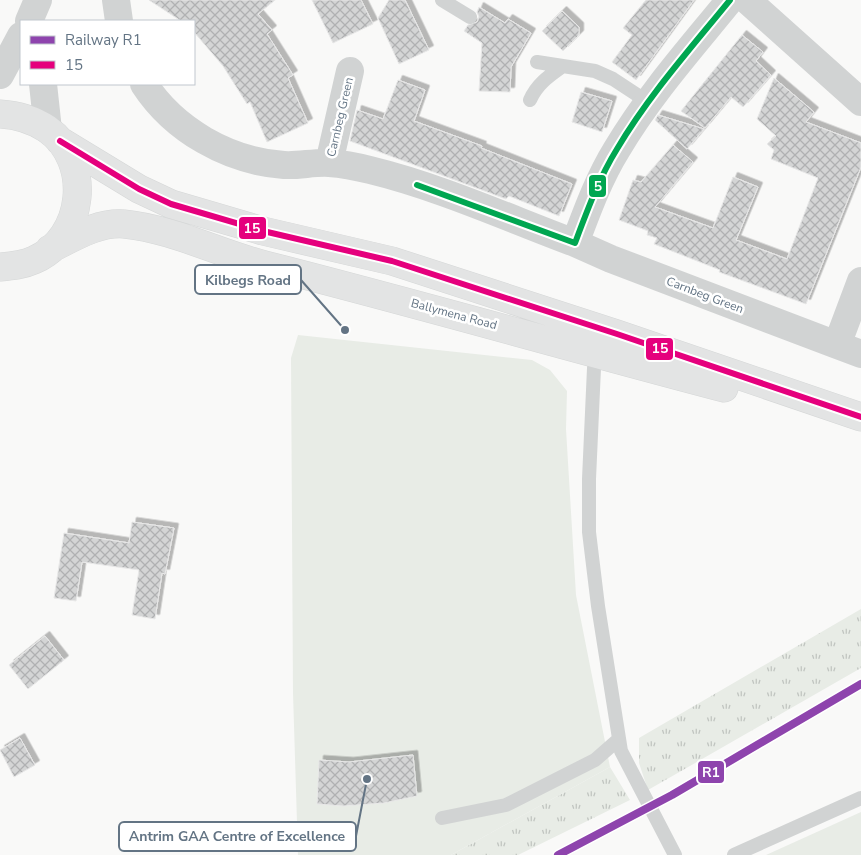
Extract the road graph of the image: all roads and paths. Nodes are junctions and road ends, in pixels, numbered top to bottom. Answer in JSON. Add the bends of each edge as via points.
{"nodes":[{"id":1,"x":116,"y":0,"type":"edge"},
{"id":2,"x":444,"y":0,"type":"edge"},
{"id":3,"x":730,"y":0,"type":"edge"},
{"id":4,"x":747,"y":0,"type":"edge"},
{"id":5,"x":470,"y":16,"type":"dead end"},
{"id":6,"x":119,"y":20,"type":"edge"},
{"id":7,"x":20,"y":38,"type":"edge"},
{"id":8,"x":537,"y":62,"type":"dead end"},
{"id":9,"x":563,"y":66,"type":"junction"},
{"id":10,"x":350,"y":71,"type":"dead end"},
{"id":11,"x":0,"y":75,"type":"edge"},
{"id":12,"x":43,"y":85,"type":"edge"},
{"id":13,"x":145,"y":85,"type":"edge"},
{"id":14,"x":530,"y":100,"type":"dead end"},
{"id":15,"x":648,"y":102,"type":"junction"},
{"id":16,"x":861,"y":102,"type":"edge"},
{"id":17,"x":0,"y":114,"type":"edge"},
{"id":18,"x":54,"y":135,"type":"junction"},
{"id":19,"x":329,"y":163,"type":"junction"},
{"id":20,"x":575,"y":243,"type":"junction"},
{"id":21,"x":50,"y":249,"type":"junction"},
{"id":22,"x":0,"y":267,"type":"edge"},
{"id":23,"x":861,"y":280,"type":"edge"},
{"id":24,"x":602,"y":342,"type":"junction"},
{"id":25,"x":849,"y":349,"type":"edge"},
{"id":26,"x":861,"y":418,"type":"edge"},
{"id":27,"x":861,"y":424,"type":"edge"},
{"id":28,"x":619,"y":739,"type":"junction"},
{"id":29,"x":861,"y":798,"type":"edge"},
{"id":30,"x":442,"y":818,"type":"dead end"},
{"id":31,"x":675,"y":855,"type":"edge"},
{"id":32,"x":734,"y":855,"type":"edge"}],
"edges":[{"from":1,"to":6,"type":"street"},
{"from":2,"to":5,"type":"lane"},
{"from":3,"to":15,"type":"street"},
{"from":4,"to":16,"type":"street"},
{"from":7,"to":11,"type":"street"},
{"from":8,"to":9,"type":"lane"},
{"from":9,"to":14,"type":"lane","via":[[545,79]]},
{"from":9,"to":15,"type":"lane","via":[[595,71]]},
{"from":10,"to":19,"type":"street","name":"Carnbeg Green"},
{"from":12,"to":18,"type":"street"},
{"from":13,"to":19,"type":"street","name":"Carnbeg Green","via":[[176,121],[218,147],[264,163]]},
{"from":15,"to":20,"type":"street","via":[[616,149],[597,185]]},
{"from":17,"to":18,"type":"highway","name":"Ballymena Road","via":[[33,120]]},
{"from":18,"to":21,"type":"highway","via":[[73,162],[78,185],[76,209],[66,231]]},
{"from":18,"to":24,"type":"highway","name":"Ballymena Road","via":[[139,189],[171,204],[263,231],[392,261]]},
{"from":19,"to":20,"type":"street","name":"Carnbeg Green","via":[[371,170],[436,191]]},
{"from":20,"to":25,"type":"street","name":"Carnbeg Green"},
{"from":21,"to":22,"type":"highway","via":[[35,260]]},
{"from":21,"to":24,"type":"highway","name":"Ballymena Road","via":[[92,228],[122,224],[163,232],[255,263],[440,310]]},
{"from":23,"to":25,"type":"street"},
{"from":24,"to":26,"type":"highway","name":"Ballymena Road"},
{"from":24,"to":27,"type":"highway","name":"Ballymena Road"},
{"from":24,"to":28,"type":"lane","via":[[594,368],[589,532]]},
{"from":28,"to":30,"type":"lane","via":[[595,760],[506,805]]},
{"from":28,"to":31,"type":"lane","via":[[621,751]]},
{"from":29,"to":32,"type":"lane"}]}
